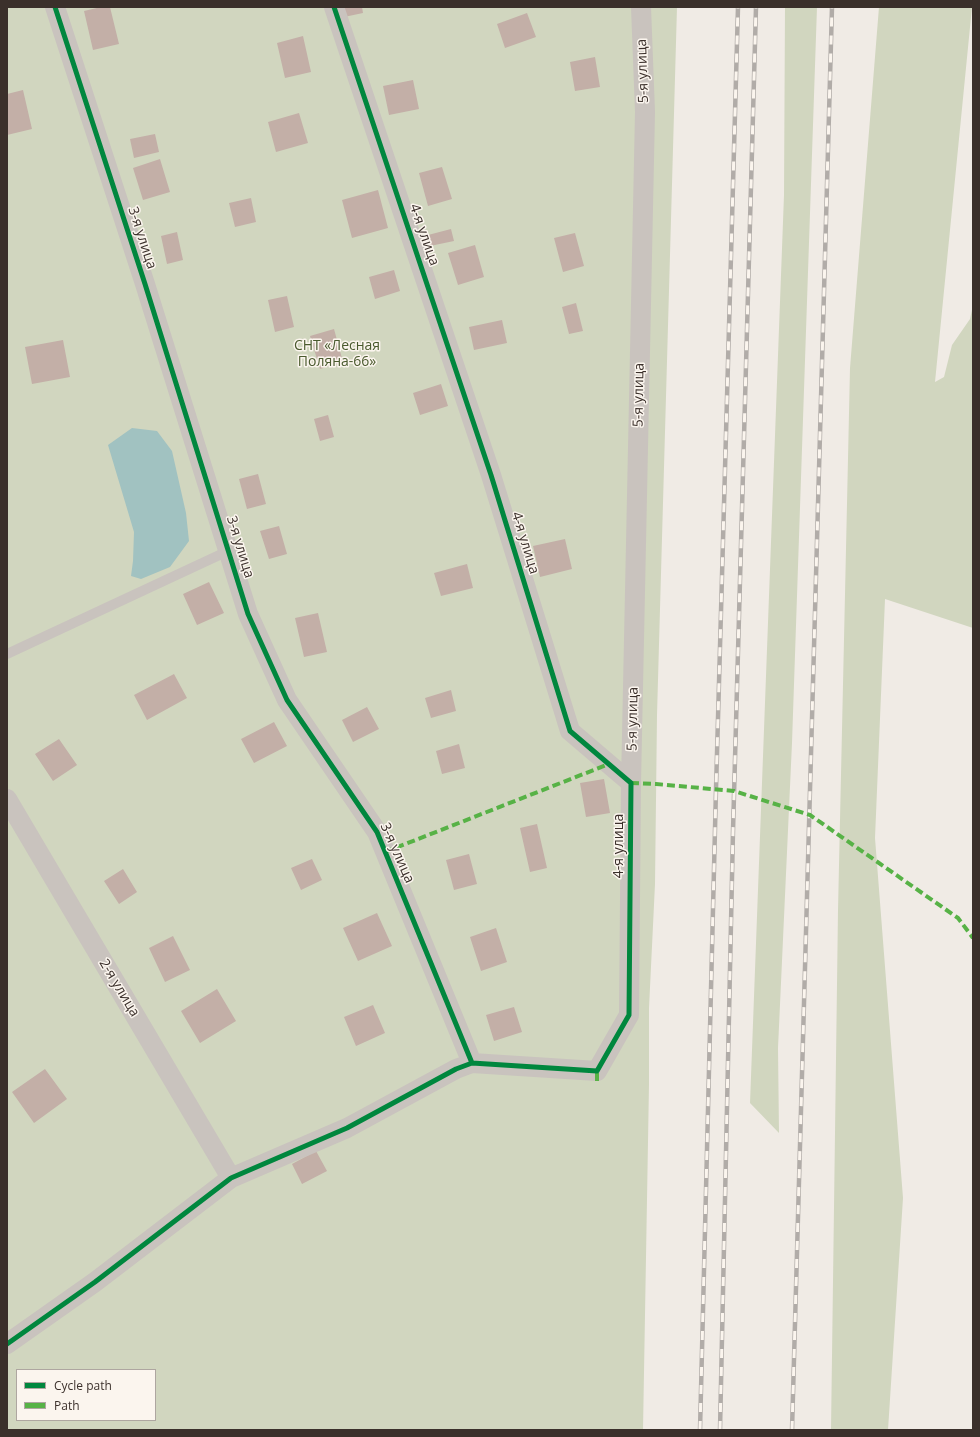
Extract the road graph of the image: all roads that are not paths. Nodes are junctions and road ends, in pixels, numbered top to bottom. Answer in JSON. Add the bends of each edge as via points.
{"nodes":[{"id":1,"x":55,"y":7,"type":"edge"},
{"id":2,"x":334,"y":7,"type":"edge"},
{"id":3,"x":641,"y":7,"type":"edge"},
{"id":4,"x":228,"y":551,"type":"junction"},
{"id":5,"x":7,"y":654,"type":"edge"},
{"id":6,"x":631,"y":783,"type":"junction"},
{"id":7,"x":7,"y":799,"type":"edge"},
{"id":8,"x":472,"y":1063,"type":"junction"},
{"id":9,"x":231,"y":1178,"type":"junction"},
{"id":10,"x":7,"y":1344,"type":"edge"}],
"edges":[{"from":1,"to":4,"type":"street","name":"3-я улица"},
{"from":2,"to":6,"type":"street","name":"4-я улица","via":[[491,475],[570,731]]},
{"from":3,"to":6,"type":"street","name":"5-я улица","via":[[645,112]]},
{"from":4,"to":5,"type":"lane"},
{"from":4,"to":8,"type":"street","name":"3-я улица","via":[[248,614],[287,700],[377,832]]},
{"from":6,"to":8,"type":"street","name":"4-я улица","via":[[629,1015],[598,1071]]},
{"from":7,"to":9,"type":"street","name":"2-я улица"},
{"from":8,"to":9,"type":"street","via":[[456,1069],[347,1128]]},
{"from":9,"to":10,"type":"street","via":[[95,1282]]}]}
